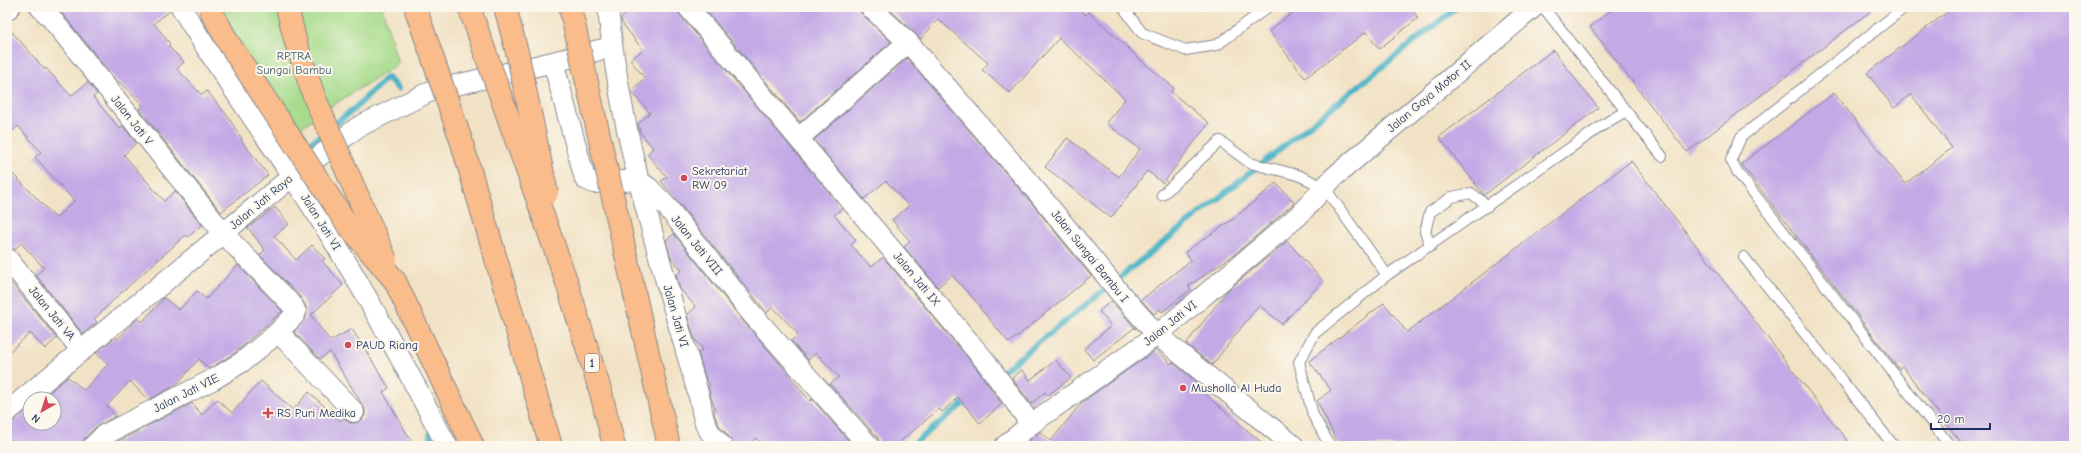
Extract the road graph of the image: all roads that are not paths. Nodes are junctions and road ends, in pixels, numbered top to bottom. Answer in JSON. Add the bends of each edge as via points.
{"nodes":[{"id":1,"x":10,"y":7,"type":"edge"},
{"id":2,"x":40,"y":7,"type":"edge"},
{"id":3,"x":181,"y":7,"type":"edge"},
{"id":4,"x":209,"y":7,"type":"edge"},
{"id":5,"x":287,"y":7,"type":"edge"},
{"id":6,"x":415,"y":7,"type":"edge"},
{"id":7,"x":469,"y":7,"type":"edge"},
{"id":8,"x":505,"y":7,"type":"edge"},
{"id":9,"x":570,"y":7,"type":"edge"},
{"id":10,"x":608,"y":7,"type":"edge"},
{"id":11,"x":688,"y":7,"type":"edge"},
{"id":12,"x":870,"y":7,"type":"edge"},
{"id":13,"x":1123,"y":7,"type":"edge"},
{"id":14,"x":1268,"y":7,"type":"edge"},
{"id":15,"x":1534,"y":7,"type":"edge"},
{"id":16,"x":1543,"y":7,"type":"edge"},
{"id":17,"x":1905,"y":7,"type":"edge"},
{"id":18,"x":7,"y":10,"type":"edge"},
{"id":19,"x":908,"y":42,"type":"junction"},
{"id":20,"x":611,"y":47,"type":"junction"},
{"id":21,"x":553,"y":62,"type":"junction"},
{"id":22,"x":1626,"y":111,"type":"junction"},
{"id":23,"x":798,"y":138,"type":"junction"},
{"id":24,"x":1662,"y":156,"type":"dead end"},
{"id":25,"x":285,"y":174,"type":"junction"},
{"id":26,"x":638,"y":180,"type":"junction"},
{"id":27,"x":1324,"y":187,"type":"junction"},
{"id":28,"x":1162,"y":195,"type":"dead end"},
{"id":29,"x":1488,"y":206,"type":"junction"},
{"id":30,"x":220,"y":229,"type":"junction"},
{"id":31,"x":1431,"y":246,"type":"junction"},
{"id":32,"x":7,"y":258,"type":"edge"},
{"id":33,"x":1744,"y":258,"type":"dead end"},
{"id":34,"x":1387,"y":275,"type":"junction"},
{"id":35,"x":566,"y":280,"type":"junction"},
{"id":36,"x":395,"y":281,"type":"junction"},
{"id":37,"x":275,"y":335,"type":"junction"},
{"id":38,"x":1157,"y":335,"type":"junction"},
{"id":39,"x":77,"y":344,"type":"junction"},
{"id":40,"x":7,"y":412,"type":"edge"},
{"id":41,"x":354,"y":412,"type":"dead end"},
{"id":42,"x":1031,"y":424,"type":"junction"},
{"id":43,"x":93,"y":446,"type":"edge"},
{"id":44,"x":447,"y":446,"type":"edge"},
{"id":45,"x":473,"y":446,"type":"edge"},
{"id":46,"x":551,"y":446,"type":"edge"},
{"id":47,"x":614,"y":446,"type":"edge"},
{"id":48,"x":669,"y":446,"type":"edge"},
{"id":49,"x":722,"y":446,"type":"edge"},
{"id":50,"x":869,"y":446,"type":"edge"},
{"id":51,"x":1005,"y":446,"type":"edge"},
{"id":52,"x":1294,"y":446,"type":"edge"},
{"id":53,"x":1330,"y":446,"type":"edge"},
{"id":54,"x":1894,"y":446,"type":"edge"},
{"id":55,"x":1950,"y":446,"type":"edge"}],
"edges":[{"from":1,"to":18,"type":"street"},
{"from":2,"to":30,"type":"street","name":"Jalan Jati V"},
{"from":3,"to":25,"type":"street","name":"Jalan Jati VI"},
{"from":4,"to":36,"type":"highway","bridge":true,"via":[[228,42],[347,224]]},
{"from":5,"to":36,"type":"highway","bridge":true,"via":[[315,99]]},
{"from":6,"to":46,"type":"highway","bridge":true,"via":[[461,140]]},
{"from":7,"to":35,"type":"highway","bridge":true},
{"from":8,"to":35,"type":"highway","bridge":true,"via":[[518,56]]},
{"from":9,"to":48,"type":"highway","bridge":true},
{"from":10,"to":20,"type":"street"},
{"from":11,"to":23,"type":"street","name":"Jalan Jati IX"},
{"from":12,"to":19,"type":"street","name":"Jalan Sungai Bambu I"},
{"from":13,"to":14,"type":"lane","via":[[1142,33],[1185,50],[1217,45]]},
{"from":15,"to":27,"type":"street","name":"Jalan Gaya Motor II"},
{"from":16,"to":22,"type":"lane"},
{"from":17,"to":55,"type":"lane","via":[[1741,137],[1731,160],[1738,173]]},
{"from":19,"to":23,"type":"street"},
{"from":19,"to":38,"type":"street","name":"Jalan Sungai Bambu I"},
{"from":20,"to":21,"type":"street","name":"Jalan Jati Raya"},
{"from":20,"to":26,"type":"street"},
{"from":21,"to":25,"type":"street","name":"Jalan Jati Raya","via":[[431,91],[358,127]]},
{"from":21,"to":26,"type":"street","via":[[585,178],[594,183]]},
{"from":22,"to":24,"type":"lane"},
{"from":22,"to":29,"type":"lane"},
{"from":23,"to":42,"type":"street","name":"Jalan Jati IX","via":[[986,362]]},
{"from":25,"to":30,"type":"street","name":"Jalan Jati Raya"},
{"from":25,"to":44,"type":"street","name":"Jalan Jati VI","via":[[385,326]]},
{"from":26,"to":49,"type":"street","name":"Jalan Jati VI","via":[[701,404],[703,421]]},
{"from":26,"to":50,"type":"street","name":"Jalan Jati VIII","via":[[668,208],[752,314]]},
{"from":27,"to":28,"type":"lane","via":[[1298,175],[1250,163],[1220,141]]},
{"from":27,"to":34,"type":"lane"},
{"from":27,"to":38,"type":"street","name":"Jalan Jati VI","via":[[1298,216]]},
{"from":29,"to":31,"type":"lane"},
{"from":29,"to":31,"type":"lane","via":[[1471,193],[1452,197],[1430,212],[1425,232]]},
{"from":30,"to":37,"type":"street","name":"Jalan Jati VIE","via":[[293,306],[296,312],[294,316]]},
{"from":30,"to":39,"type":"street","name":"Jalan Jati Raya"},
{"from":31,"to":34,"type":"lane"},
{"from":32,"to":39,"type":"street","name":"Jalan Jati VA"},
{"from":33,"to":54,"type":"lane"},
{"from":34,"to":53,"type":"lane","via":[[1315,333],[1299,362],[1313,415]]},
{"from":35,"to":47,"type":"highway","number":"1","via":[[601,393]]},
{"from":36,"to":45,"type":"highway"},
{"from":37,"to":41,"type":"street","via":[[282,336]]},
{"from":37,"to":43,"type":"street","name":"Jalan Jati VIE","via":[[242,362],[104,435]]},
{"from":38,"to":42,"type":"street","name":"Jalan Jati VI"},
{"from":38,"to":52,"type":"street","name":"Jalan Sungai Bambu I"},
{"from":39,"to":40,"type":"street","name":"Jalan Jati Raya"},
{"from":42,"to":51,"type":"street","name":"Jalan Jati VI"}]}
